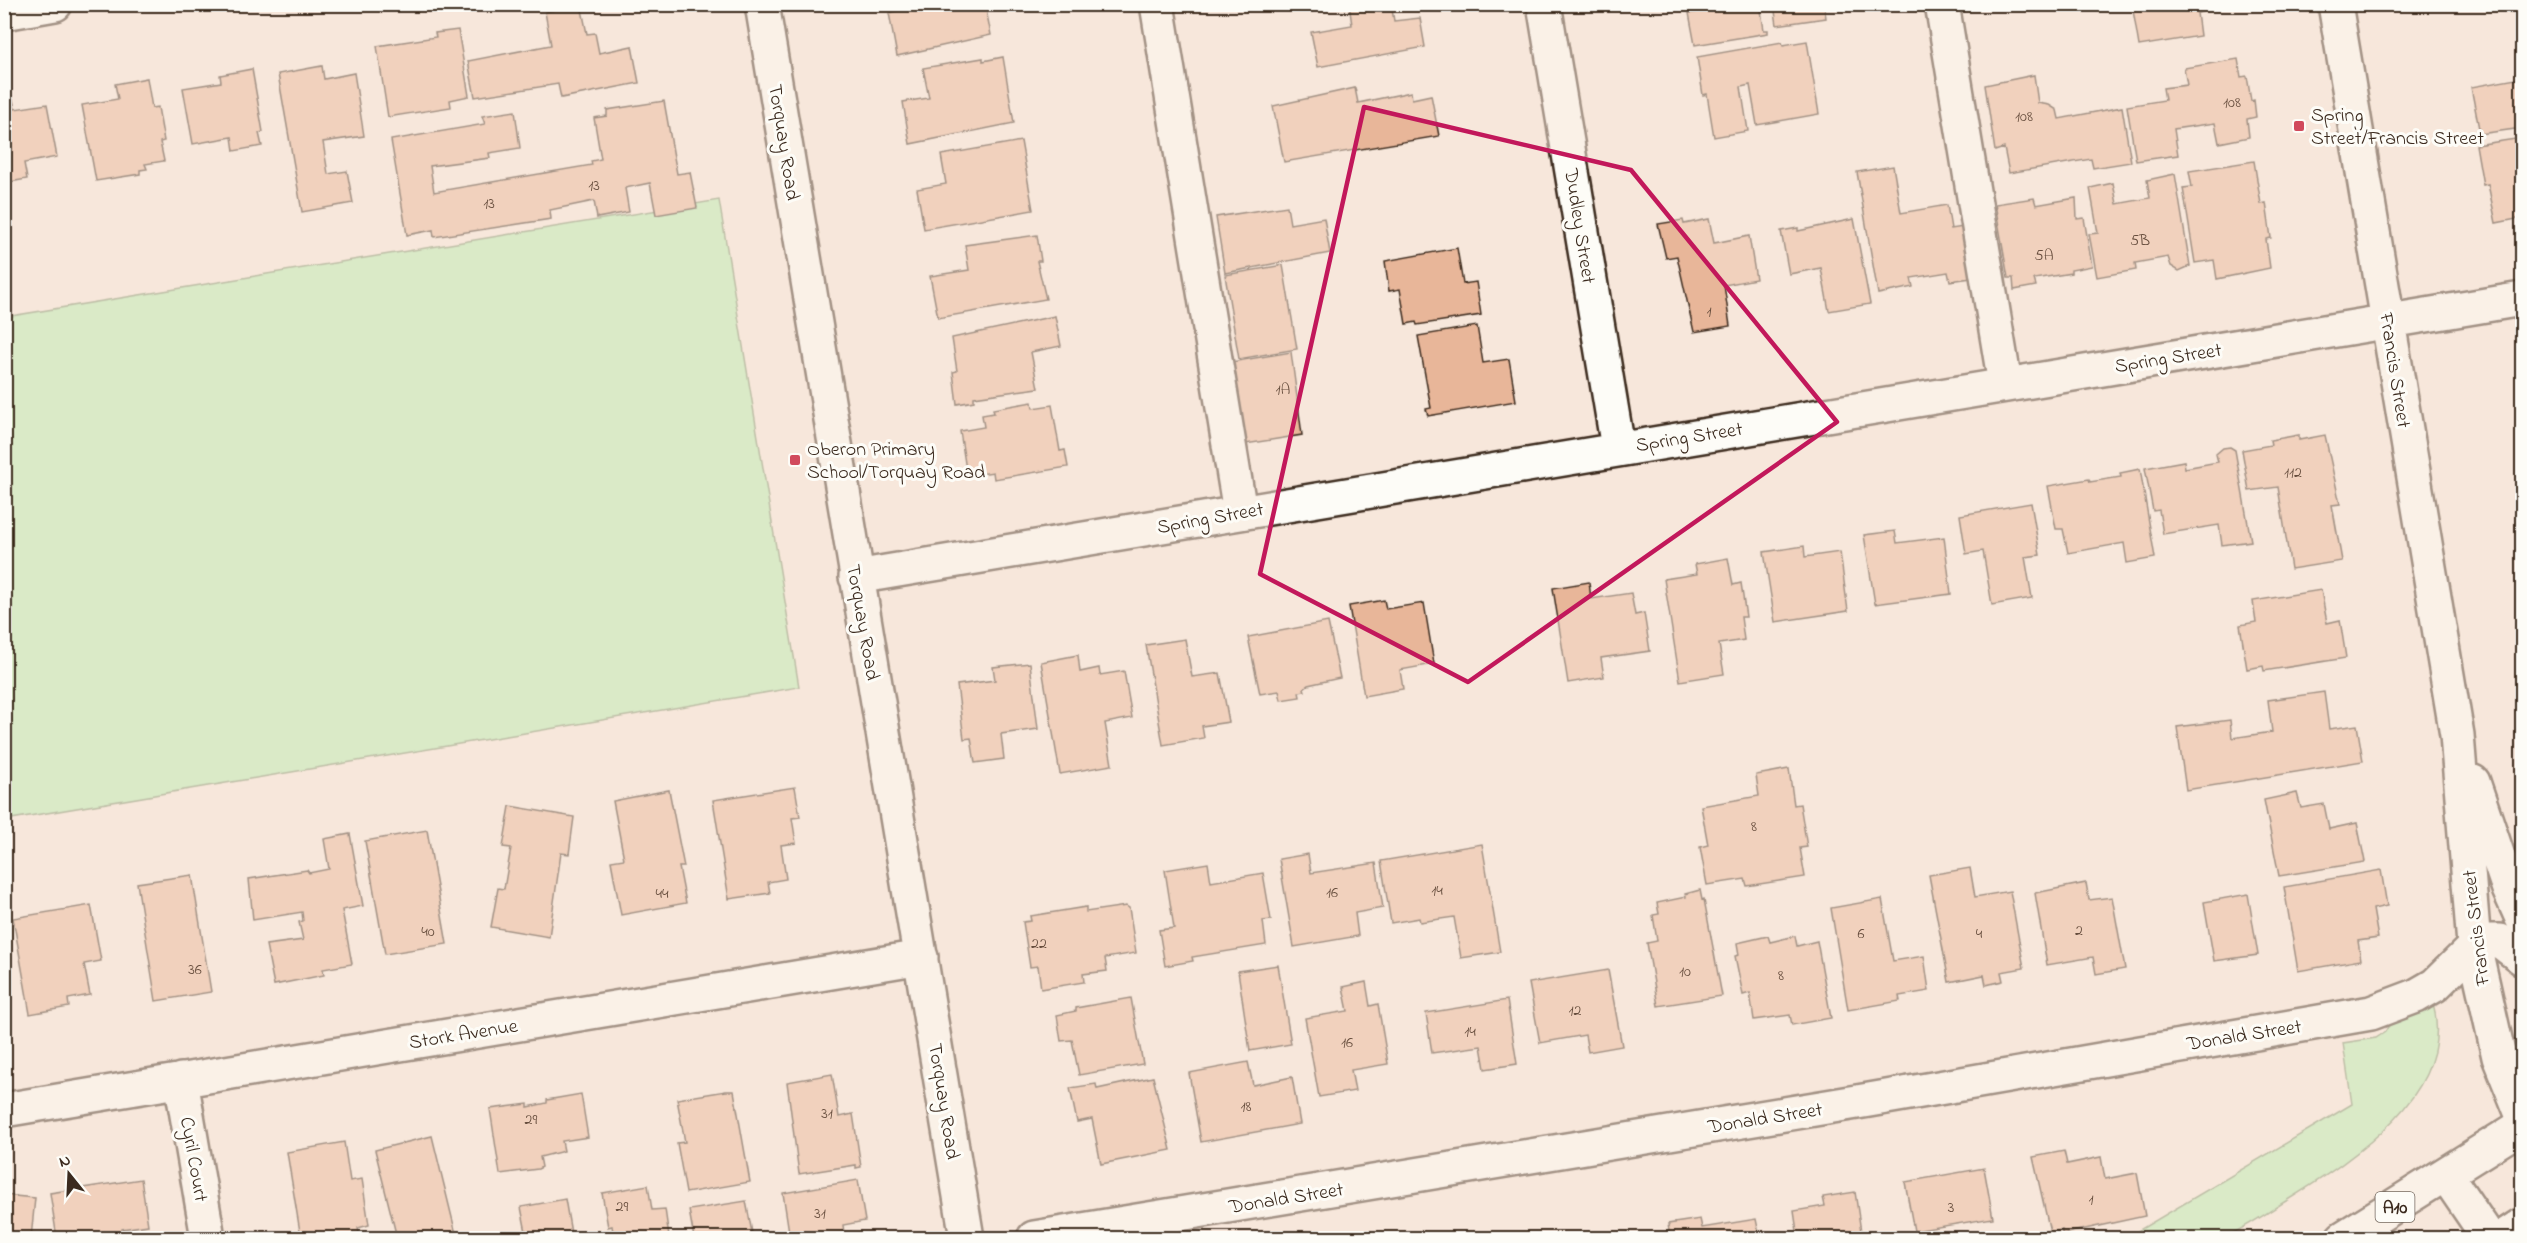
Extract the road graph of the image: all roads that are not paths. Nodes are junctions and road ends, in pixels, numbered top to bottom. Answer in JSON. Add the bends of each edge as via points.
{"nodes":[{"id":1,"x":55,"y":4,"type":"edge"},
{"id":2,"x":762,"y":4,"type":"edge"},
{"id":3,"x":1157,"y":4,"type":"edge"},
{"id":4,"x":1544,"y":4,"type":"edge"},
{"id":5,"x":1942,"y":4,"type":"edge"},
{"id":6,"x":2336,"y":4,"type":"edge"},
{"id":7,"x":4,"y":13,"type":"edge"},
{"id":8,"x":2523,"y":300,"type":"edge"},
{"id":9,"x":2388,"y":322,"type":"junction"},
{"id":10,"x":2005,"y":384,"type":"junction"},
{"id":11,"x":1618,"y":448,"type":"junction"},
{"id":12,"x":1240,"y":512,"type":"junction"},
{"id":13,"x":856,"y":577,"type":"junction"},
{"id":14,"x":2457,"y":735,"type":"junction"},
{"id":15,"x":2523,"y":918,"type":"edge"},
{"id":16,"x":2474,"y":945,"type":"junction"},
{"id":17,"x":921,"y":957,"type":"junction"},
{"id":18,"x":2523,"y":958,"type":"edge"},
{"id":19,"x":181,"y":1080,"type":"junction"},
{"id":20,"x":4,"y":1110,"type":"edge"},
{"id":21,"x":2523,"y":1114,"type":"edge"},
{"id":22,"x":2523,"y":1126,"type":"edge"},
{"id":23,"x":2446,"y":1174,"type":"junction"},
{"id":24,"x":2523,"y":1225,"type":"edge"},
{"id":25,"x":208,"y":1239,"type":"edge"},
{"id":26,"x":967,"y":1239,"type":"edge"},
{"id":27,"x":1034,"y":1239,"type":"edge"},
{"id":28,"x":2343,"y":1239,"type":"edge"},
{"id":29,"x":2489,"y":1239,"type":"edge"},
{"id":30,"x":2502,"y":1239,"type":"edge"}],
"edges":[{"from":1,"to":7,"type":"main road"},
{"from":2,"to":13,"type":"main road","name":"Torquay Road"},
{"from":3,"to":12,"type":"main road"},
{"from":4,"to":11,"type":"main road","name":"Dudley Street"},
{"from":5,"to":10,"type":"main road"},
{"from":6,"to":9,"type":"main road","name":"Francis Street"},
{"from":8,"to":9,"type":"main road","name":"Spring Street"},
{"from":9,"to":10,"type":"main road","name":"Spring Street"},
{"from":9,"to":14,"type":"main road","name":"Francis Street"},
{"from":10,"to":11,"type":"main road","name":"Spring Street"},
{"from":11,"to":12,"type":"main road","name":"Spring Street"},
{"from":12,"to":13,"type":"main road","name":"Spring Street"},
{"from":13,"to":17,"type":"main road","name":"Torquay Road"},
{"from":14,"to":15,"type":"main road","name":"Francis Street","via":[[2509,890]]},
{"from":14,"to":16,"type":"main road","name":"Francis Street"},
{"from":16,"to":18,"type":"main road","via":[[2496,940]]},
{"from":16,"to":21,"type":"main road","name":"Francis Street","via":[[2499,1057]]},
{"from":16,"to":27,"type":"main road","name":"Donald Street","via":[[2435,985],[2371,1013]]},
{"from":17,"to":19,"type":"main road","name":"Stork Avenue"},
{"from":17,"to":26,"type":"main road","name":"Torquay Road"},
{"from":19,"to":20,"type":"main road","name":"Stork Avenue"},
{"from":19,"to":25,"type":"main road","name":"Cyril Court"},
{"from":22,"to":23,"type":"main road","number":"A10"},
{"from":23,"to":28,"type":"main road","number":"A10"},
{"from":23,"to":29,"type":"main road"},
{"from":24,"to":30,"type":"main road"}]}
